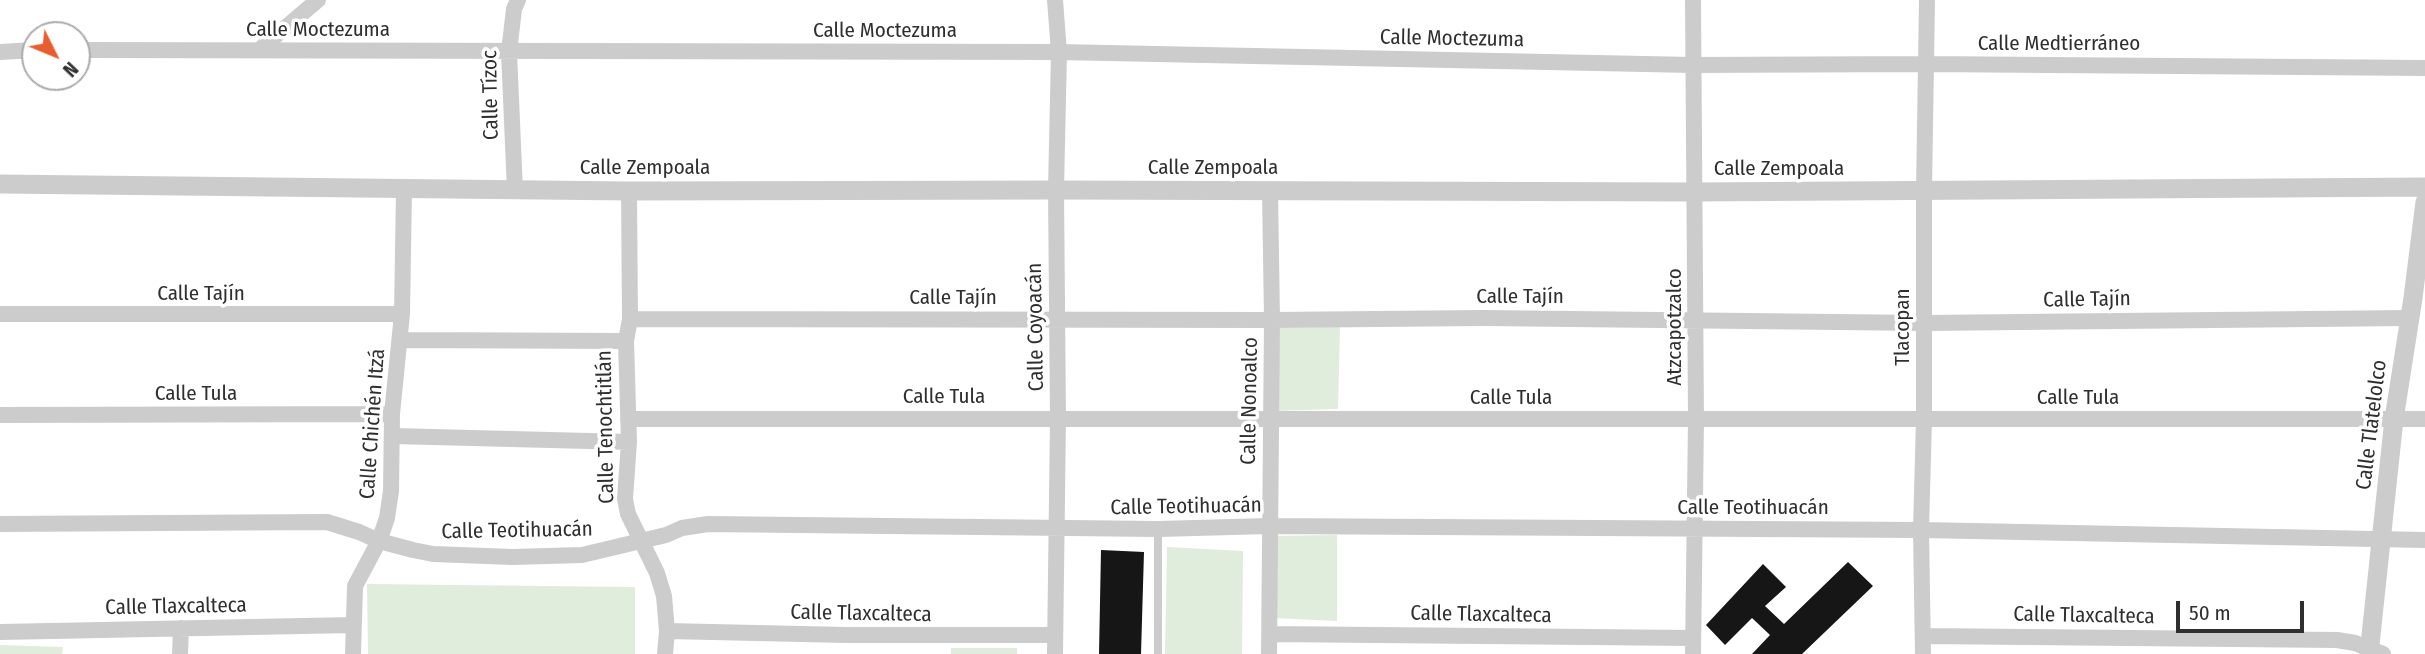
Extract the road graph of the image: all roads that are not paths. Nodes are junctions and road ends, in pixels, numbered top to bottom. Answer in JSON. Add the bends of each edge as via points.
{"nodes":[{"id":1,"x":318,"y":0,"type":"edge"},
{"id":2,"x":519,"y":0,"type":"edge"},
{"id":3,"x":1055,"y":0,"type":"edge"},
{"id":4,"x":1693,"y":0,"type":"edge"},
{"id":5,"x":1927,"y":0,"type":"edge"},
{"id":6,"x":91,"y":50,"type":"edge"},
{"id":7,"x":258,"y":50,"type":"junction"},
{"id":8,"x":21,"y":51,"type":"edge"},
{"id":9,"x":0,"y":52,"type":"edge"},
{"id":10,"x":509,"y":52,"type":"junction"},
{"id":11,"x":1059,"y":52,"type":"junction"},
{"id":12,"x":1926,"y":64,"type":"junction"},
{"id":13,"x":1693,"y":65,"type":"junction"},
{"id":14,"x":2425,"y":68,"type":"edge"},
{"id":15,"x":0,"y":184,"type":"edge"},
{"id":16,"x":2425,"y":187,"type":"edge"},
{"id":17,"x":404,"y":190,"type":"junction"},
{"id":18,"x":1056,"y":190,"type":"junction"},
{"id":19,"x":515,"y":191,"type":"junction"},
{"id":20,"x":629,"y":191,"type":"junction"},
{"id":21,"x":1270,"y":191,"type":"junction"},
{"id":22,"x":1924,"y":191,"type":"junction"},
{"id":23,"x":1695,"y":192,"type":"junction"},
{"id":24,"x":2425,"y":202,"type":"edge"},
{"id":25,"x":2419,"y":299,"type":"edge"},
{"id":26,"x":0,"y":314,"type":"edge"},
{"id":27,"x":402,"y":314,"type":"junction"},
{"id":28,"x":2409,"y":318,"type":"junction"},
{"id":29,"x":630,"y":319,"type":"junction"},
{"id":30,"x":1696,"y":319,"type":"junction"},
{"id":31,"x":1057,"y":320,"type":"junction"},
{"id":32,"x":1272,"y":320,"type":"junction"},
{"id":33,"x":1924,"y":323,"type":"junction"},
{"id":34,"x":400,"y":340,"type":"junction"},
{"id":35,"x":626,"y":341,"type":"junction"},
{"id":36,"x":392,"y":414,"type":"junction"},
{"id":37,"x":0,"y":415,"type":"edge"},
{"id":38,"x":1058,"y":418,"type":"junction"},
{"id":39,"x":628,"y":419,"type":"junction"},
{"id":40,"x":1696,"y":419,"type":"junction"},
{"id":41,"x":1924,"y":419,"type":"junction"},
{"id":42,"x":2394,"y":419,"type":"junction"},
{"id":43,"x":2425,"y":419,"type":"edge"},
{"id":44,"x":1271,"y":421,"type":"junction"},
{"id":45,"x":393,"y":436,"type":"junction"},
{"id":46,"x":629,"y":442,"type":"junction"},
{"id":47,"x":0,"y":524,"type":"edge"},
{"id":48,"x":1269,"y":526,"type":"junction"},
{"id":49,"x":1694,"y":528,"type":"junction"},
{"id":50,"x":1057,"y":529,"type":"junction"},
{"id":51,"x":1158,"y":529,"type":"junction"},
{"id":52,"x":1921,"y":530,"type":"junction"},
{"id":53,"x":640,"y":540,"type":"junction"},
{"id":54,"x":2425,"y":540,"type":"edge"},
{"id":55,"x":379,"y":541,"type":"junction"},
{"id":56,"x":2381,"y":541,"type":"junction"},
{"id":57,"x":353,"y":625,"type":"junction"},
{"id":58,"x":181,"y":628,"type":"junction"},
{"id":59,"x":667,"y":631,"type":"junction"},
{"id":60,"x":0,"y":632,"type":"edge"},
{"id":61,"x":1270,"y":634,"type":"junction"},
{"id":62,"x":1055,"y":635,"type":"junction"},
{"id":63,"x":1923,"y":636,"type":"junction"},
{"id":64,"x":1693,"y":646,"type":"edge"},
{"id":65,"x":2374,"y":652,"type":"edge"},
{"id":66,"x":180,"y":654,"type":"edge"},
{"id":67,"x":354,"y":654,"type":"edge"},
{"id":68,"x":665,"y":654,"type":"edge"},
{"id":69,"x":1055,"y":654,"type":"edge"},
{"id":70,"x":1158,"y":654,"type":"edge"},
{"id":71,"x":1269,"y":654,"type":"edge"},
{"id":72,"x":1923,"y":654,"type":"edge"}],
"edges":[{"from":1,"to":7,"type":"street"},
{"from":2,"to":10,"type":"street","name":"Calle Tízoc"},
{"from":3,"to":11,"type":"street","name":"Calle Coyoacán"},
{"from":4,"to":13,"type":"street","name":"Atzcapotzalco"},
{"from":5,"to":12,"type":"street","name":"Tlacopan"},
{"from":6,"to":7,"type":"street","name":"Calle Moctezuma"},
{"from":7,"to":10,"type":"street","name":"Calle Moctezuma"},
{"from":8,"to":9,"type":"street"},
{"from":10,"to":11,"type":"street","name":"Calle Moctezuma"},
{"from":10,"to":19,"type":"street","name":"Calle Tízoc"},
{"from":11,"to":13,"type":"street","name":"Calle Moctezuma"},
{"from":11,"to":18,"type":"street","name":"Calle Coyoacán"},
{"from":12,"to":13,"type":"street","name":"Calle Medtierráneo"},
{"from":12,"to":14,"type":"street","name":"Calle Medtierráneo"},
{"from":12,"to":22,"type":"street","name":"Tlacopan"},
{"from":13,"to":23,"type":"street","name":"Atzcapotzalco"},
{"from":15,"to":17,"type":"street","name":"Calle Zempoala"},
{"from":16,"to":22,"type":"street","name":"Calle Zempoala"},
{"from":17,"to":19,"type":"street","name":"Calle Zempoala"},
{"from":17,"to":27,"type":"street","name":"Calle Chichén Itzá"},
{"from":18,"to":20,"type":"street","name":"Calle Zempoala"},
{"from":18,"to":21,"type":"street","name":"Calle Zempoala"},
{"from":18,"to":31,"type":"street","name":"Calle Coyoacán"},
{"from":19,"to":20,"type":"street","name":"Calle Zempoala"},
{"from":20,"to":29,"type":"street","name":"Calle Tenochtitlán"},
{"from":21,"to":23,"type":"street","name":"Calle Zempoala"},
{"from":21,"to":32,"type":"street","name":"Calle Nonoalco"},
{"from":22,"to":23,"type":"street","name":"Calle Zempoala"},
{"from":22,"to":33,"type":"street","name":"Tlacopan"},
{"from":23,"to":30,"type":"street","name":"Atzcapotzalco"},
{"from":24,"to":25,"type":"street","name":"Calle Tlatelolco"},
{"from":25,"to":28,"type":"street","name":"Calle Tlatelolco"},
{"from":26,"to":27,"type":"street","name":"Calle Tajín"},
{"from":27,"to":34,"type":"street","name":"Calle Chichén Itzá"},
{"from":28,"to":33,"type":"street","name":"Calle Tajín"},
{"from":28,"to":42,"type":"street","name":"Calle Tlatelolco"},
{"from":29,"to":31,"type":"street","name":"Calle Tajín"},
{"from":29,"to":35,"type":"street","name":"Calle Tenochtitlán"},
{"from":30,"to":32,"type":"street","name":"Calle Tajín"},
{"from":30,"to":33,"type":"street","name":"Calle Tajín"},
{"from":30,"to":40,"type":"street","name":"Atzcapotzalco"},
{"from":31,"to":32,"type":"street","name":"Calle Tajín"},
{"from":31,"to":38,"type":"street","name":"Calle Coyoacán"},
{"from":32,"to":44,"type":"street","name":"Calle Nonoalco"},
{"from":33,"to":41,"type":"street","name":"Tlacopan"},
{"from":34,"to":35,"type":"street"},
{"from":34,"to":36,"type":"street","name":"Calle Chichén Itzá"},
{"from":35,"to":39,"type":"street","name":"Calle Tenochtitlán"},
{"from":36,"to":37,"type":"street","name":"Calle Tula"},
{"from":36,"to":45,"type":"street","name":"Calle Chichén Itzá"},
{"from":38,"to":39,"type":"street","name":"Calle Tula"},
{"from":38,"to":44,"type":"street","name":"Calle Tula"},
{"from":38,"to":50,"type":"street","name":"Calle Coyoacán"},
{"from":39,"to":46,"type":"street","name":"Calle Tenochtitlán"},
{"from":40,"to":41,"type":"street","name":"Calle Tula"},
{"from":40,"to":44,"type":"street","name":"Calle Tula"},
{"from":40,"to":49,"type":"street","name":"Atzcapotzalco"},
{"from":41,"to":42,"type":"street","name":"Calle Tula"},
{"from":41,"to":52,"type":"street","name":"Tlacopan"},
{"from":42,"to":43,"type":"street","name":"Calle Tula"},
{"from":42,"to":56,"type":"street","name":"Calle Tlatelolco"},
{"from":44,"to":48,"type":"street","name":"Calle Nonoalco"},
{"from":45,"to":46,"type":"street"},
{"from":45,"to":55,"type":"street","name":"Calle Chichén Itzá","via":[[391,491]]},
{"from":46,"to":53,"type":"street","name":"Calle Tenochtitlán","via":[[625,499]]},
{"from":47,"to":55,"type":"street","name":"Calle Teotihuacán","via":[[317,521]]},
{"from":48,"to":49,"type":"street","name":"Calle Teotihuacán"},
{"from":48,"to":51,"type":"street","name":"Calle Teotihuacán"},
{"from":48,"to":61,"type":"street","name":"Calle Nonoalco"},
{"from":49,"to":52,"type":"street","name":"Calle Teotihuacán"},
{"from":49,"to":64,"type":"street","name":"Atzcapotzalco"},
{"from":50,"to":51,"type":"street","name":"Calle Teotihuacán"},
{"from":50,"to":53,"type":"street","name":"Calle Teotihuacán","via":[[708,524]]},
{"from":50,"to":62,"type":"street","name":"Calle Coyoacán"},
{"from":51,"to":70,"type":"lane"},
{"from":52,"to":56,"type":"street","name":"Calle Teotihuacán"},
{"from":52,"to":63,"type":"street","name":"Tlacopan"},
{"from":53,"to":55,"type":"street","name":"Calle Teotihuacán","via":[[582,555],[513,556],[433,554]]},
{"from":53,"to":59,"type":"street","name":"Calle Tenochtitlán","via":[[664,596]]},
{"from":54,"to":56,"type":"street","name":"Calle Teotihuacán"},
{"from":55,"to":57,"type":"street","name":"Calle Chichén Itzá","via":[[355,586]]},
{"from":56,"to":65,"type":"street","name":"Calle Tlatelolco"},
{"from":57,"to":58,"type":"street","name":"Calle Tlaxcalteca"},
{"from":57,"to":67,"type":"street","name":"Calle Chichén Itzá"},
{"from":58,"to":60,"type":"street","name":"Calle Tlaxcalteca"},
{"from":58,"to":66,"type":"street"},
{"from":59,"to":62,"type":"street","name":"Calle Tlaxcalteca"},
{"from":59,"to":68,"type":"street","name":"Calle Tenochtitlán"},
{"from":61,"to":64,"type":"street","name":"Calle Tlaxcalteca"},
{"from":61,"to":71,"type":"street","name":"Calle Nonoalco"},
{"from":62,"to":69,"type":"street","name":"Calle Coyoacán"},
{"from":63,"to":65,"type":"street","name":"Calle Tlaxcalteca","via":[[2337,640]]},
{"from":63,"to":72,"type":"street","name":"Tlacopan"}]}
